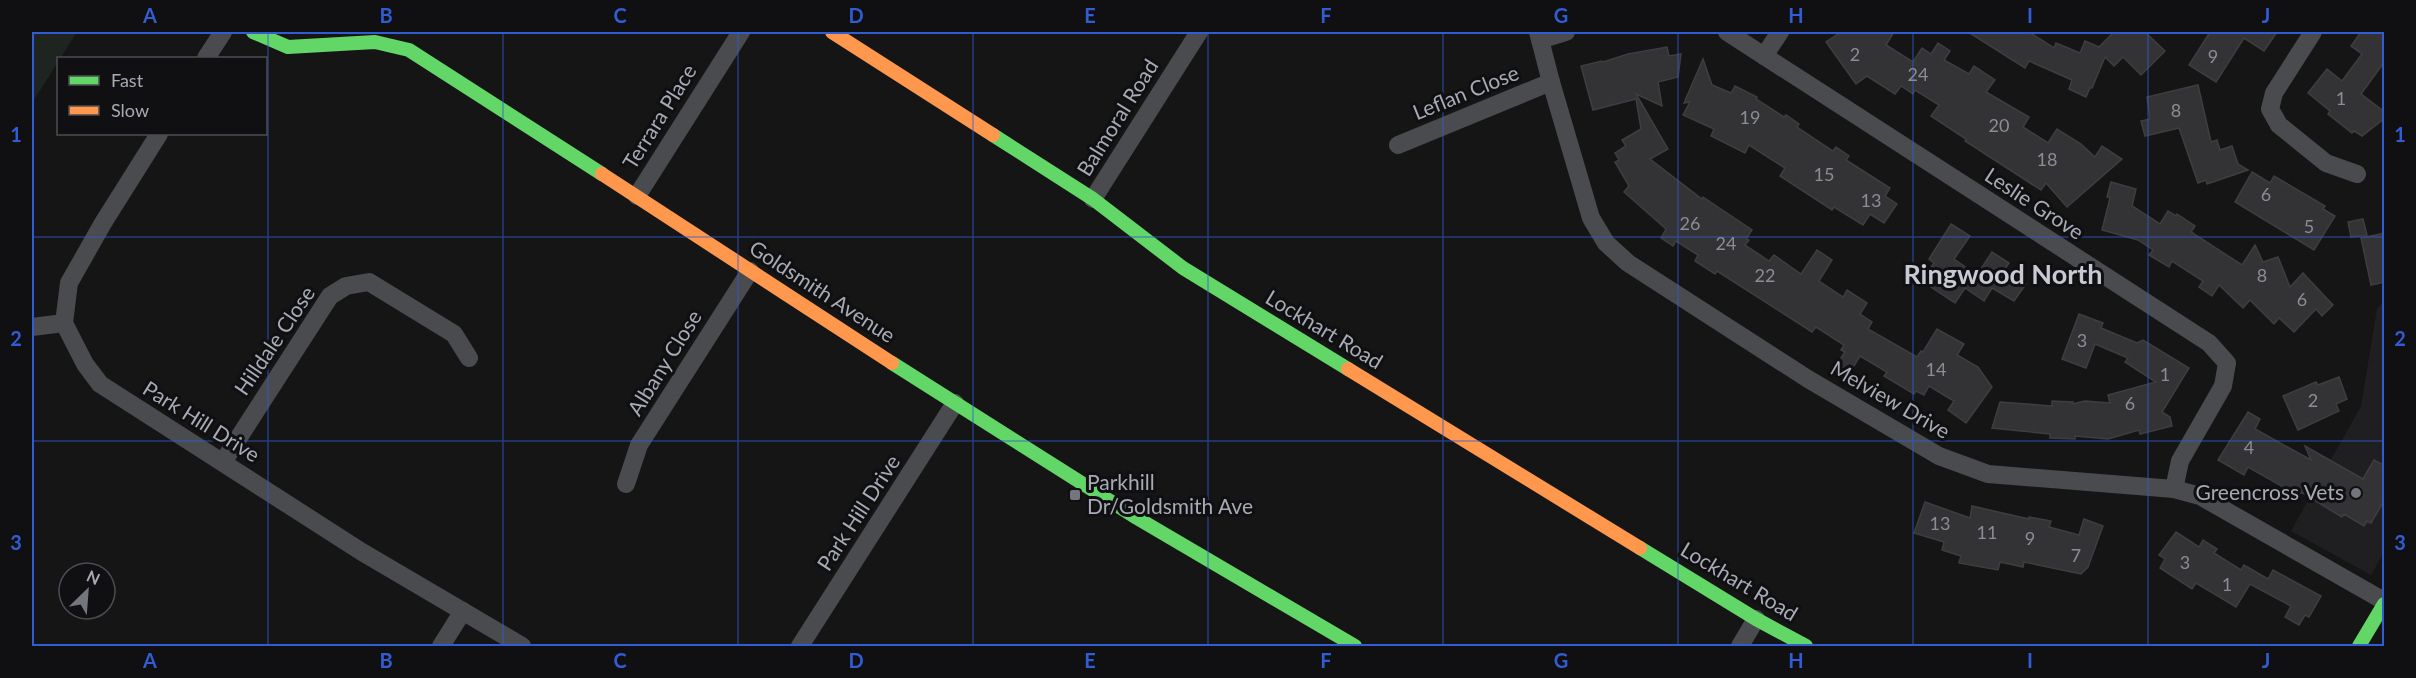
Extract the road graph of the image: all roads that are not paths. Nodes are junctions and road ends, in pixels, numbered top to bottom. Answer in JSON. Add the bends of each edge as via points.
{"nodes":[{"id":1,"x":223,"y":32,"type":"edge"},
{"id":2,"x":253,"y":32,"type":"edge"},
{"id":3,"x":741,"y":32,"type":"edge"},
{"id":4,"x":832,"y":32,"type":"edge"},
{"id":5,"x":1199,"y":32,"type":"edge"},
{"id":6,"x":1566,"y":32,"type":"edge"},
{"id":7,"x":1727,"y":32,"type":"edge"},
{"id":8,"x":1780,"y":32,"type":"edge"},
{"id":9,"x":2313,"y":32,"type":"edge"},
{"id":10,"x":1539,"y":36,"type":"edge"},
{"id":11,"x":1764,"y":56,"type":"junction"},
{"id":12,"x":207,"y":57,"type":"edge"},
{"id":13,"x":1551,"y":82,"type":"junction"},
{"id":14,"x":158,"y":135,"type":"edge"},
{"id":15,"x":1398,"y":145,"type":"dead end"},
{"id":16,"x":2357,"y":174,"type":"dead end"},
{"id":17,"x":637,"y":196,"type":"junction"},
{"id":18,"x":1093,"y":199,"type":"junction"},
{"id":19,"x":750,"y":271,"type":"junction"},
{"id":20,"x":64,"y":323,"type":"junction"},
{"id":21,"x":32,"y":327,"type":"edge"},
{"id":22,"x":469,"y":358,"type":"dead end"},
{"id":23,"x":956,"y":403,"type":"junction"},
{"id":24,"x":223,"y":462,"type":"junction"},
{"id":25,"x":626,"y":484,"type":"dead end"},
{"id":26,"x":2175,"y":489,"type":"junction"},
{"id":27,"x":2385,"y":602,"type":"edge"},
{"id":28,"x":463,"y":611,"type":"junction"},
{"id":29,"x":1756,"y":619,"type":"junction"},
{"id":30,"x":441,"y":646,"type":"edge"},
{"id":31,"x":522,"y":646,"type":"edge"},
{"id":32,"x":800,"y":646,"type":"edge"},
{"id":33,"x":1355,"y":646,"type":"edge"},
{"id":34,"x":1740,"y":646,"type":"edge"},
{"id":35,"x":1806,"y":646,"type":"edge"},
{"id":36,"x":2359,"y":646,"type":"edge"}],
"edges":[{"from":1,"to":12,"type":"street"},
{"from":2,"to":17,"type":"street","name":"Goldsmith Avenue","via":[[288,48],[375,42],[409,50]]},
{"from":3,"to":17,"type":"street","name":"Terrara Place"},
{"from":4,"to":18,"type":"street","name":"Lockhart Road"},
{"from":5,"to":18,"type":"street","name":"Balmoral Road"},
{"from":6,"to":10,"type":"street"},
{"from":7,"to":11,"type":"street","name":"Leslie Grove"},
{"from":8,"to":11,"type":"street"},
{"from":9,"to":16,"type":"street","via":[[2274,93],[2270,109],[2279,125],[2326,163]]},
{"from":10,"to":13,"type":"street","name":"Melview Drive"},
{"from":11,"to":26,"type":"street","name":"Leslie Grove","via":[[2209,343],[2227,363],[2223,386],[2180,461]]},
{"from":13,"to":15,"type":"street","name":"Leflan Close"},
{"from":13,"to":26,"type":"street","name":"Melview Drive","via":[[1591,218],[1606,243],[1628,263],[1690,305],[1939,456],[1988,474]]},
{"from":14,"to":20,"type":"street","via":[[69,282]]},
{"from":17,"to":19,"type":"street","name":"Goldsmith Avenue"},
{"from":18,"to":29,"type":"street","name":"Lockhart Road","via":[[1183,268]]},
{"from":19,"to":23,"type":"street","name":"Goldsmith Avenue"},
{"from":19,"to":25,"type":"street","name":"Albany Close","via":[[639,445]]},
{"from":20,"to":21,"type":"street"},
{"from":20,"to":24,"type":"street","name":"Park Hill Drive","via":[[100,384]]},
{"from":22,"to":24,"type":"street","name":"Hilldale Close","via":[[454,334],[369,282],[346,286],[330,296]]},
{"from":23,"to":32,"type":"street","name":"Park Hill Drive"},
{"from":23,"to":33,"type":"street","name":"Goldsmith Avenue","via":[[1137,517]]},
{"from":24,"to":28,"type":"street","name":"Park Hill Drive","via":[[362,552]]},
{"from":26,"to":27,"type":"street","name":"Melview Drive","via":[[2200,496]]},
{"from":27,"to":36,"type":"street"},
{"from":28,"to":30,"type":"street"},
{"from":28,"to":31,"type":"street","name":"Park Hill Drive"},
{"from":29,"to":34,"type":"street"},
{"from":29,"to":35,"type":"street","name":"Lockhart Road"}]}
